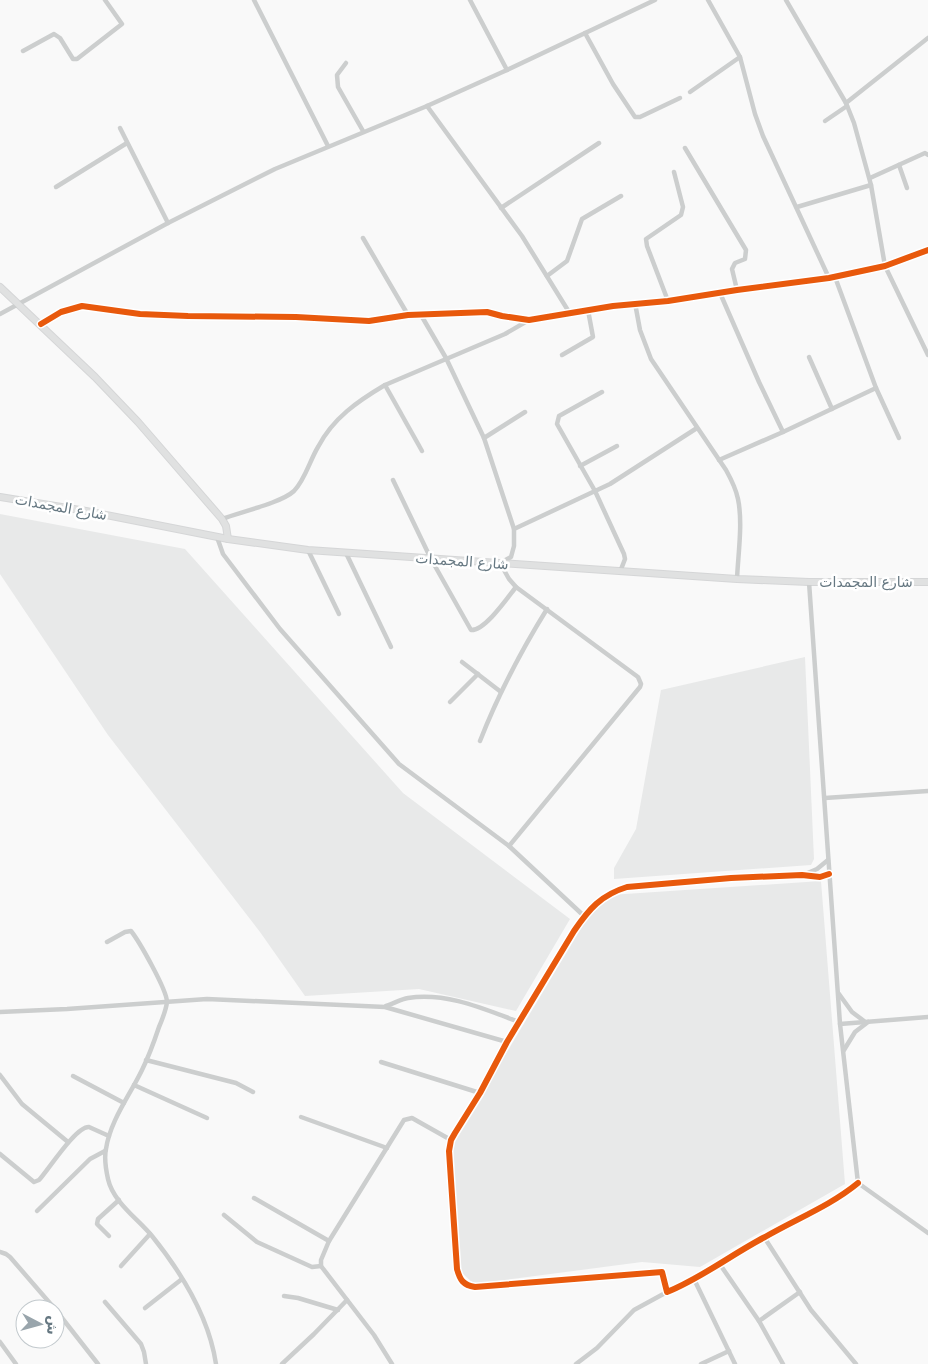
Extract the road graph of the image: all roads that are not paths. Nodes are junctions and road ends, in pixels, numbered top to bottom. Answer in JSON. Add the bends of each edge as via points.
{"nodes":[{"id":1,"x":105,"y":0,"type":"edge"},
{"id":2,"x":254,"y":0,"type":"edge"},
{"id":3,"x":470,"y":0,"type":"edge"},
{"id":4,"x":655,"y":0,"type":"edge"},
{"id":5,"x":708,"y":0,"type":"edge"},
{"id":6,"x":786,"y":0,"type":"edge"},
{"id":7,"x":585,"y":33,"type":"junction"},
{"id":8,"x":928,"y":38,"type":"edge"},
{"id":9,"x":23,"y":51,"type":"dead end"},
{"id":10,"x":740,"y":57,"type":"junction"},
{"id":11,"x":346,"y":63,"type":"dead end"},
{"id":12,"x":507,"y":70,"type":"junction"},
{"id":13,"x":690,"y":92,"type":"dead end"},
{"id":14,"x":680,"y":98,"type":"dead end"},
{"id":15,"x":846,"y":104,"type":"junction"},
{"id":16,"x":426,"y":106,"type":"junction"},
{"id":17,"x":825,"y":121,"type":"dead end"},
{"id":18,"x":120,"y":128,"type":"dead end"},
{"id":19,"x":363,"y":132,"type":"junction"},
{"id":20,"x":127,"y":143,"type":"junction"},
{"id":21,"x":599,"y":143,"type":"dead end"},
{"id":22,"x":328,"y":146,"type":"junction"},
{"id":23,"x":685,"y":148,"type":"dead end"},
{"id":24,"x":928,"y":155,"type":"edge"},
{"id":25,"x":899,"y":165,"type":"junction"},
{"id":26,"x":674,"y":172,"type":"dead end"},
{"id":27,"x":870,"y":178,"type":"junction"},
{"id":28,"x":871,"y":185,"type":"junction"},
{"id":29,"x":56,"y":187,"type":"dead end"},
{"id":30,"x":907,"y":188,"type":"dead end"},
{"id":31,"x":621,"y":196,"type":"dead end"},
{"id":32,"x":797,"y":207,"type":"junction"},
{"id":33,"x":501,"y":208,"type":"junction"},
{"id":34,"x":168,"y":223,"type":"junction"},
{"id":35,"x":362,"y":238,"type":"dead end"},
{"id":36,"x":928,"y":250,"type":"edge"},
{"id":37,"x":885,"y":266,"type":"junction"},
{"id":38,"x":547,"y":276,"type":"junction"},
{"id":39,"x":836,"y":277,"type":"junction"},
{"id":40,"x":829,"y":278,"type":"junction"},
{"id":41,"x":0,"y":287,"type":"edge"},
{"id":42,"x":737,"y":290,"type":"junction"},
{"id":43,"x":720,"y":293,"type":"junction"},
{"id":44,"x":668,"y":301,"type":"junction"},
{"id":45,"x":19,"y":303,"type":"junction"},
{"id":46,"x":635,"y":303,"type":"junction"},
{"id":47,"x":588,"y":310,"type":"junction"},
{"id":48,"x":570,"y":312,"type":"junction"},
{"id":49,"x":0,"y":314,"type":"edge"},
{"id":50,"x":408,"y":315,"type":"junction"},
{"id":51,"x":421,"y":315,"type":"junction"},
{"id":52,"x":529,"y":320,"type":"junction"},
{"id":53,"x":41,"y":324,"type":"junction"},
{"id":54,"x":562,"y":355,"type":"dead end"},
{"id":55,"x":928,"y":355,"type":"edge"},
{"id":56,"x":809,"y":356,"type":"dead end"},
{"id":57,"x":446,"y":358,"type":"junction"},
{"id":58,"x":385,"y":385,"type":"junction"},
{"id":59,"x":876,"y":388,"type":"junction"},
{"id":60,"x":602,"y":392,"type":"dead end"},
{"id":61,"x":832,"y":410,"type":"junction"},
{"id":62,"x":525,"y":412,"type":"dead end"},
{"id":63,"x":697,"y":428,"type":"junction"},
{"id":64,"x":783,"y":432,"type":"junction"},
{"id":65,"x":484,"y":438,"type":"junction"},
{"id":66,"x":899,"y":438,"type":"dead end"},
{"id":67,"x":617,"y":446,"type":"dead end"},
{"id":68,"x":422,"y":452,"type":"dead end"},
{"id":69,"x":719,"y":460,"type":"junction"},
{"id":70,"x":580,"y":466,"type":"junction"},
{"id":71,"x":393,"y":480,"type":"dead end"},
{"id":72,"x":595,"y":491,"type":"junction"},
{"id":73,"x":0,"y":497,"type":"edge"},
{"id":74,"x":222,"y":518,"type":"junction"},
{"id":75,"x":514,"y":529,"type":"junction"},
{"id":76,"x":216,"y":537,"type":"junction"},
{"id":77,"x":228,"y":539,"type":"junction"},
{"id":78,"x":308,"y":550,"type":"junction"},
{"id":79,"x":346,"y":553,"type":"junction"},
{"id":80,"x":432,"y":559,"type":"junction"},
{"id":81,"x":500,"y":563,"type":"junction"},
{"id":82,"x":620,"y":572,"type":"junction"},
{"id":83,"x":737,"y":579,"type":"junction"},
{"id":84,"x":809,"y":582,"type":"junction"},
{"id":85,"x":928,"y":582,"type":"edge"},
{"id":86,"x":516,"y":587,"type":"junction"},
{"id":87,"x":547,"y":609,"type":"junction"},
{"id":88,"x":339,"y":614,"type":"dead end"},
{"id":89,"x":391,"y":647,"type":"dead end"},
{"id":90,"x":462,"y":662,"type":"dead end"},
{"id":91,"x":478,"y":674,"type":"junction"},
{"id":92,"x":501,"y":692,"type":"junction"},
{"id":93,"x":450,"y":702,"type":"dead end"},
{"id":94,"x":480,"y":740,"type":"dead end"},
{"id":95,"x":928,"y":791,"type":"edge"},
{"id":96,"x":826,"y":798,"type":"junction"},
{"id":97,"x":509,"y":846,"type":"junction"},
{"id":98,"x":829,"y":860,"type":"junction"},
{"id":99,"x":829,"y":874,"type":"junction"},
{"id":100,"x":802,"y":875,"type":"junction"},
{"id":101,"x":584,"y":916,"type":"junction"},
{"id":102,"x":107,"y":942,"type":"dead end"},
{"id":103,"x":838,"y":993,"type":"junction"},
{"id":104,"x":167,"y":1002,"type":"junction"},
{"id":105,"x":385,"y":1007,"type":"junction"},
{"id":106,"x":0,"y":1012,"type":"edge"},
{"id":107,"x":928,"y":1017,"type":"edge"},
{"id":108,"x":519,"y":1022,"type":"junction"},
{"id":109,"x":867,"y":1022,"type":"junction"},
{"id":110,"x":840,"y":1024,"type":"junction"},
{"id":111,"x":506,"y":1042,"type":"junction"},
{"id":112,"x":844,"y":1051,"type":"junction"},
{"id":113,"x":146,"y":1060,"type":"junction"},
{"id":114,"x":381,"y":1062,"type":"dead end"},
{"id":115,"x":0,"y":1075,"type":"edge"},
{"id":116,"x":73,"y":1076,"type":"dead end"},
{"id":117,"x":134,"y":1085,"type":"junction"},
{"id":118,"x":253,"y":1092,"type":"dead end"},
{"id":119,"x":480,"y":1093,"type":"junction"},
{"id":120,"x":124,"y":1103,"type":"junction"},
{"id":121,"x":301,"y":1117,"type":"dead end"},
{"id":122,"x":206,"y":1118,"type":"dead end"},
{"id":123,"x":109,"y":1136,"type":"junction"},
{"id":124,"x":451,"y":1140,"type":"junction"},
{"id":125,"x":68,"y":1142,"type":"junction"},
{"id":126,"x":386,"y":1148,"type":"junction"},
{"id":127,"x":105,"y":1151,"type":"junction"},
{"id":128,"x":1,"y":1157,"type":"edge"},
{"id":129,"x":858,"y":1183,"type":"junction"},
{"id":130,"x":254,"y":1198,"type":"dead end"},
{"id":131,"x":119,"y":1200,"type":"junction"},
{"id":132,"x":37,"y":1211,"type":"dead end"},
{"id":133,"x":224,"y":1215,"type":"dead end"},
{"id":134,"x":150,"y":1234,"type":"junction"},
{"id":135,"x":928,"y":1234,"type":"edge"},
{"id":136,"x":109,"y":1236,"type":"dead end"},
{"id":137,"x":764,"y":1237,"type":"junction"},
{"id":138,"x":329,"y":1241,"type":"junction"},
{"id":139,"x":0,"y":1252,"type":"edge"},
{"id":140,"x":719,"y":1263,"type":"junction"},
{"id":141,"x":121,"y":1266,"type":"dead end"},
{"id":142,"x":322,"y":1266,"type":"junction"},
{"id":143,"x":182,"y":1279,"type":"junction"},
{"id":144,"x":694,"y":1279,"type":"junction"},
{"id":145,"x":667,"y":1292,"type":"junction"},
{"id":146,"x":800,"y":1292,"type":"junction"},
{"id":147,"x":284,"y":1296,"type":"dead end"},
{"id":148,"x":46,"y":1299,"type":"edge"},
{"id":149,"x":347,"y":1300,"type":"junction"},
{"id":150,"x":105,"y":1302,"type":"dead end"},
{"id":151,"x":145,"y":1308,"type":"dead end"},
{"id":152,"x":338,"y":1310,"type":"junction"},
{"id":153,"x":759,"y":1321,"type":"junction"},
{"id":154,"x":65,"y":1322,"type":"edge"},
{"id":155,"x":0,"y":1342,"type":"edge"},
{"id":156,"x":729,"y":1351,"type":"junction"},
{"id":157,"x":16,"y":1364,"type":"edge"},
{"id":158,"x":98,"y":1364,"type":"edge"},
{"id":159,"x":146,"y":1364,"type":"edge"},
{"id":160,"x":216,"y":1364,"type":"edge"},
{"id":161,"x":282,"y":1364,"type":"edge"},
{"id":162,"x":392,"y":1364,"type":"edge"},
{"id":163,"x":576,"y":1364,"type":"edge"},
{"id":164,"x":701,"y":1364,"type":"edge"},
{"id":165,"x":735,"y":1364,"type":"edge"},
{"id":166,"x":783,"y":1364,"type":"edge"},
{"id":167,"x":856,"y":1364,"type":"edge"}],
"edges":[{"from":1,"to":9,"type":"street","via":[[122,24],[77,59],[54,34]]},
{"from":2,"to":22,"type":"street"},
{"from":3,"to":12,"type":"street"},
{"from":4,"to":7,"type":"street"},
{"from":5,"to":10,"type":"street"},
{"from":6,"to":15,"type":"street"},
{"from":7,"to":12,"type":"street"},
{"from":7,"to":14,"type":"street","via":[[635,117]]},
{"from":8,"to":15,"type":"street"},
{"from":10,"to":13,"type":"street"},
{"from":10,"to":32,"type":"street","via":[[763,136]]},
{"from":11,"to":19,"type":"street","via":[[337,75],[338,87]]},
{"from":12,"to":16,"type":"street"},
{"from":15,"to":17,"type":"street"},
{"from":15,"to":27,"type":"street"},
{"from":16,"to":19,"type":"street"},
{"from":16,"to":33,"type":"street"},
{"from":18,"to":20,"type":"street"},
{"from":19,"to":22,"type":"street"},
{"from":20,"to":29,"type":"street"},
{"from":20,"to":34,"type":"street"},
{"from":21,"to":33,"type":"street"},
{"from":22,"to":34,"type":"street"},
{"from":23,"to":42,"type":"street","via":[[746,250],[745,259],[732,268]]},
{"from":24,"to":25,"type":"street","via":[[925,153]]},
{"from":25,"to":27,"type":"street"},
{"from":25,"to":30,"type":"street"},
{"from":26,"to":44,"type":"street","via":[[683,207],[681,215],[646,239]]},
{"from":27,"to":28,"type":"street"},
{"from":28,"to":32,"type":"street"},
{"from":28,"to":37,"type":"street"},
{"from":31,"to":38,"type":"street","via":[[582,219],[567,261]]},
{"from":32,"to":40,"type":"street"},
{"from":33,"to":38,"type":"street"},
{"from":34,"to":45,"type":"street"},
{"from":35,"to":50,"type":"street"},
{"from":36,"to":37,"type":"street"},
{"from":37,"to":39,"type":"street"},
{"from":37,"to":55,"type":"street"},
{"from":38,"to":48,"type":"street"},
{"from":39,"to":40,"type":"street"},
{"from":39,"to":59,"type":"street"},
{"from":40,"to":42,"type":"street"},
{"from":41,"to":45,"type":"main road"},
{"from":42,"to":43,"type":"street"},
{"from":43,"to":44,"type":"street"},
{"from":43,"to":64,"type":"street"},
{"from":44,"to":46,"type":"street"},
{"from":45,"to":49,"type":"street"},
{"from":45,"to":53,"type":"main road"},
{"from":46,"to":47,"type":"street"},
{"from":46,"to":63,"type":"street","via":[[640,330],[651,359]]},
{"from":47,"to":48,"type":"street"},
{"from":47,"to":54,"type":"street","via":[[593,337]]},
{"from":48,"to":52,"type":"street"},
{"from":50,"to":51,"type":"street"},
{"from":50,"to":53,"type":"street","via":[[369,321],[296,316],[179,316],[82,306],[61,312]]},
{"from":51,"to":52,"type":"street","via":[[487,312]]},
{"from":51,"to":57,"type":"street"},
{"from":52,"to":57,"type":"street","via":[[505,334]]},
{"from":53,"to":74,"type":"main road","via":[[138,422]]},
{"from":56,"to":61,"type":"street"},
{"from":57,"to":58,"type":"street"},
{"from":57,"to":65,"type":"street"},
{"from":58,"to":68,"type":"street"},
{"from":58,"to":74,"type":"street","via":[[348,408],[336,420],[294,491],[283,498]]},
{"from":59,"to":61,"type":"street"},
{"from":59,"to":66,"type":"street"},
{"from":60,"to":70,"type":"street","via":[[557,419]]},
{"from":61,"to":64,"type":"street"},
{"from":62,"to":65,"type":"street"},
{"from":63,"to":69,"type":"street"},
{"from":63,"to":72,"type":"street"},
{"from":64,"to":69,"type":"street"},
{"from":65,"to":75,"type":"street"},
{"from":67,"to":70,"type":"street"},
{"from":69,"to":83,"type":"street","via":[[733,483],[738,500]]},
{"from":70,"to":72,"type":"street"},
{"from":71,"to":80,"type":"street"},
{"from":72,"to":75,"type":"street"},
{"from":72,"to":82,"type":"street","via":[[624,554]]},
{"from":73,"to":76,"type":"main road","name":"شارع المجمدات"},
{"from":74,"to":77,"type":"main road"},
{"from":75,"to":81,"type":"street","via":[[511,557]]},
{"from":76,"to":77,"type":"main road","name":"شارع المجمدات"},
{"from":76,"to":97,"type":"street","via":[[223,554],[280,629],[399,764]]},
{"from":77,"to":78,"type":"main road","name":"شارع المجمدات"},
{"from":78,"to":79,"type":"main road","name":"شارع المجمدات"},
{"from":78,"to":88,"type":"street"},
{"from":79,"to":80,"type":"main road","name":"شارع المجمدات"},
{"from":79,"to":89,"type":"street"},
{"from":80,"to":81,"type":"main road","name":"شارع المجمدات"},
{"from":80,"to":86,"type":"street","via":[[471,630],[477,630],[492,617]]},
{"from":81,"to":82,"type":"main road","name":"شارع المجمدات"},
{"from":81,"to":86,"type":"street"},
{"from":82,"to":83,"type":"main road","name":"شارع المجمدات"},
{"from":83,"to":84,"type":"main road","name":"شارع المجمدات"},
{"from":84,"to":85,"type":"main road","name":"شارع المجمدات"},
{"from":84,"to":96,"type":"street"},
{"from":86,"to":87,"type":"street"},
{"from":87,"to":92,"type":"street"},
{"from":87,"to":97,"type":"street","via":[[638,677],[641,684]]},
{"from":90,"to":91,"type":"street"},
{"from":91,"to":92,"type":"street"},
{"from":91,"to":93,"type":"street"},
{"from":92,"to":94,"type":"street"},
{"from":95,"to":96,"type":"street"},
{"from":96,"to":98,"type":"street"},
{"from":97,"to":101,"type":"street"},
{"from":98,"to":99,"type":"street"},
{"from":98,"to":100,"type":"street","via":[[818,869]]},
{"from":99,"to":100,"type":"street","via":[[820,877]]},
{"from":99,"to":103,"type":"street"},
{"from":100,"to":101,"type":"street","via":[[627,887],[600,899]]},
{"from":101,"to":108,"type":"street"},
{"from":102,"to":104,"type":"street","via":[[131,931],[163,987]]},
{"from":103,"to":109,"type":"street","via":[[852,1012]]},
{"from":103,"to":110,"type":"street"},
{"from":104,"to":105,"type":"street","via":[[207,1000]]},
{"from":104,"to":106,"type":"street"},
{"from":104,"to":113,"type":"street"},
{"from":105,"to":108,"type":"street","via":[[408,998],[436,997],[468,1003]]},
{"from":105,"to":111,"type":"street"},
{"from":107,"to":109,"type":"street"},
{"from":108,"to":111,"type":"street"},
{"from":109,"to":110,"type":"street"},
{"from":109,"to":112,"type":"street","via":[[852,1036]]},
{"from":110,"to":112,"type":"street"},
{"from":111,"to":119,"type":"street"},
{"from":112,"to":129,"type":"street"},
{"from":113,"to":117,"type":"street"},
{"from":113,"to":118,"type":"street","via":[[236,1083]]},
{"from":114,"to":119,"type":"street"},
{"from":115,"to":125,"type":"street","via":[[22,1104]]},
{"from":116,"to":120,"type":"street"},
{"from":117,"to":120,"type":"street"},
{"from":117,"to":122,"type":"street"},
{"from":119,"to":124,"type":"street"},
{"from":120,"to":123,"type":"street"},
{"from":121,"to":126,"type":"street"},
{"from":123,"to":125,"type":"street","via":[[85,1126]]},
{"from":123,"to":127,"type":"street"},
{"from":124,"to":126,"type":"street","via":[[408,1118]]},
{"from":124,"to":145,"type":"street","via":[[457,1269],[466,1286],[662,1272]]},
{"from":125,"to":128,"type":"street","via":[[37,1182],[31,1181]]},
{"from":126,"to":138,"type":"street"},
{"from":127,"to":131,"type":"street","via":[[109,1182]]},
{"from":127,"to":132,"type":"street","via":[[90,1159]]},
{"from":129,"to":135,"type":"street"},
{"from":129,"to":137,"type":"street","via":[[840,1197]]},
{"from":130,"to":138,"type":"street"},
{"from":131,"to":134,"type":"street"},
{"from":131,"to":136,"type":"street","via":[[98,1219],[97,1224]]},
{"from":133,"to":142,"type":"street","via":[[257,1242],[312,1267]]},
{"from":134,"to":141,"type":"street"},
{"from":134,"to":143,"type":"street"},
{"from":137,"to":140,"type":"street"},
{"from":137,"to":146,"type":"street"},
{"from":138,"to":142,"type":"street","via":[[321,1260]]},
{"from":139,"to":148,"type":"street","via":[[10,1257]]},
{"from":140,"to":144,"type":"street"},
{"from":140,"to":153,"type":"street"},
{"from":142,"to":149,"type":"street"},
{"from":143,"to":151,"type":"street"},
{"from":143,"to":160,"type":"street","via":[[207,1329]]},
{"from":144,"to":145,"type":"street"},
{"from":144,"to":156,"type":"street"},
{"from":145,"to":163,"type":"street","via":[[634,1310],[597,1348]]},
{"from":146,"to":153,"type":"street"},
{"from":146,"to":167,"type":"street"},
{"from":147,"to":152,"type":"street"},
{"from":149,"to":152,"type":"street"},
{"from":149,"to":162,"type":"street"},
{"from":150,"to":159,"type":"street","via":[[141,1344]]},
{"from":152,"to":161,"type":"street"},
{"from":153,"to":166,"type":"street"},
{"from":154,"to":158,"type":"street"},
{"from":155,"to":157,"type":"street"},
{"from":156,"to":164,"type":"street"},
{"from":156,"to":165,"type":"street"}]}
